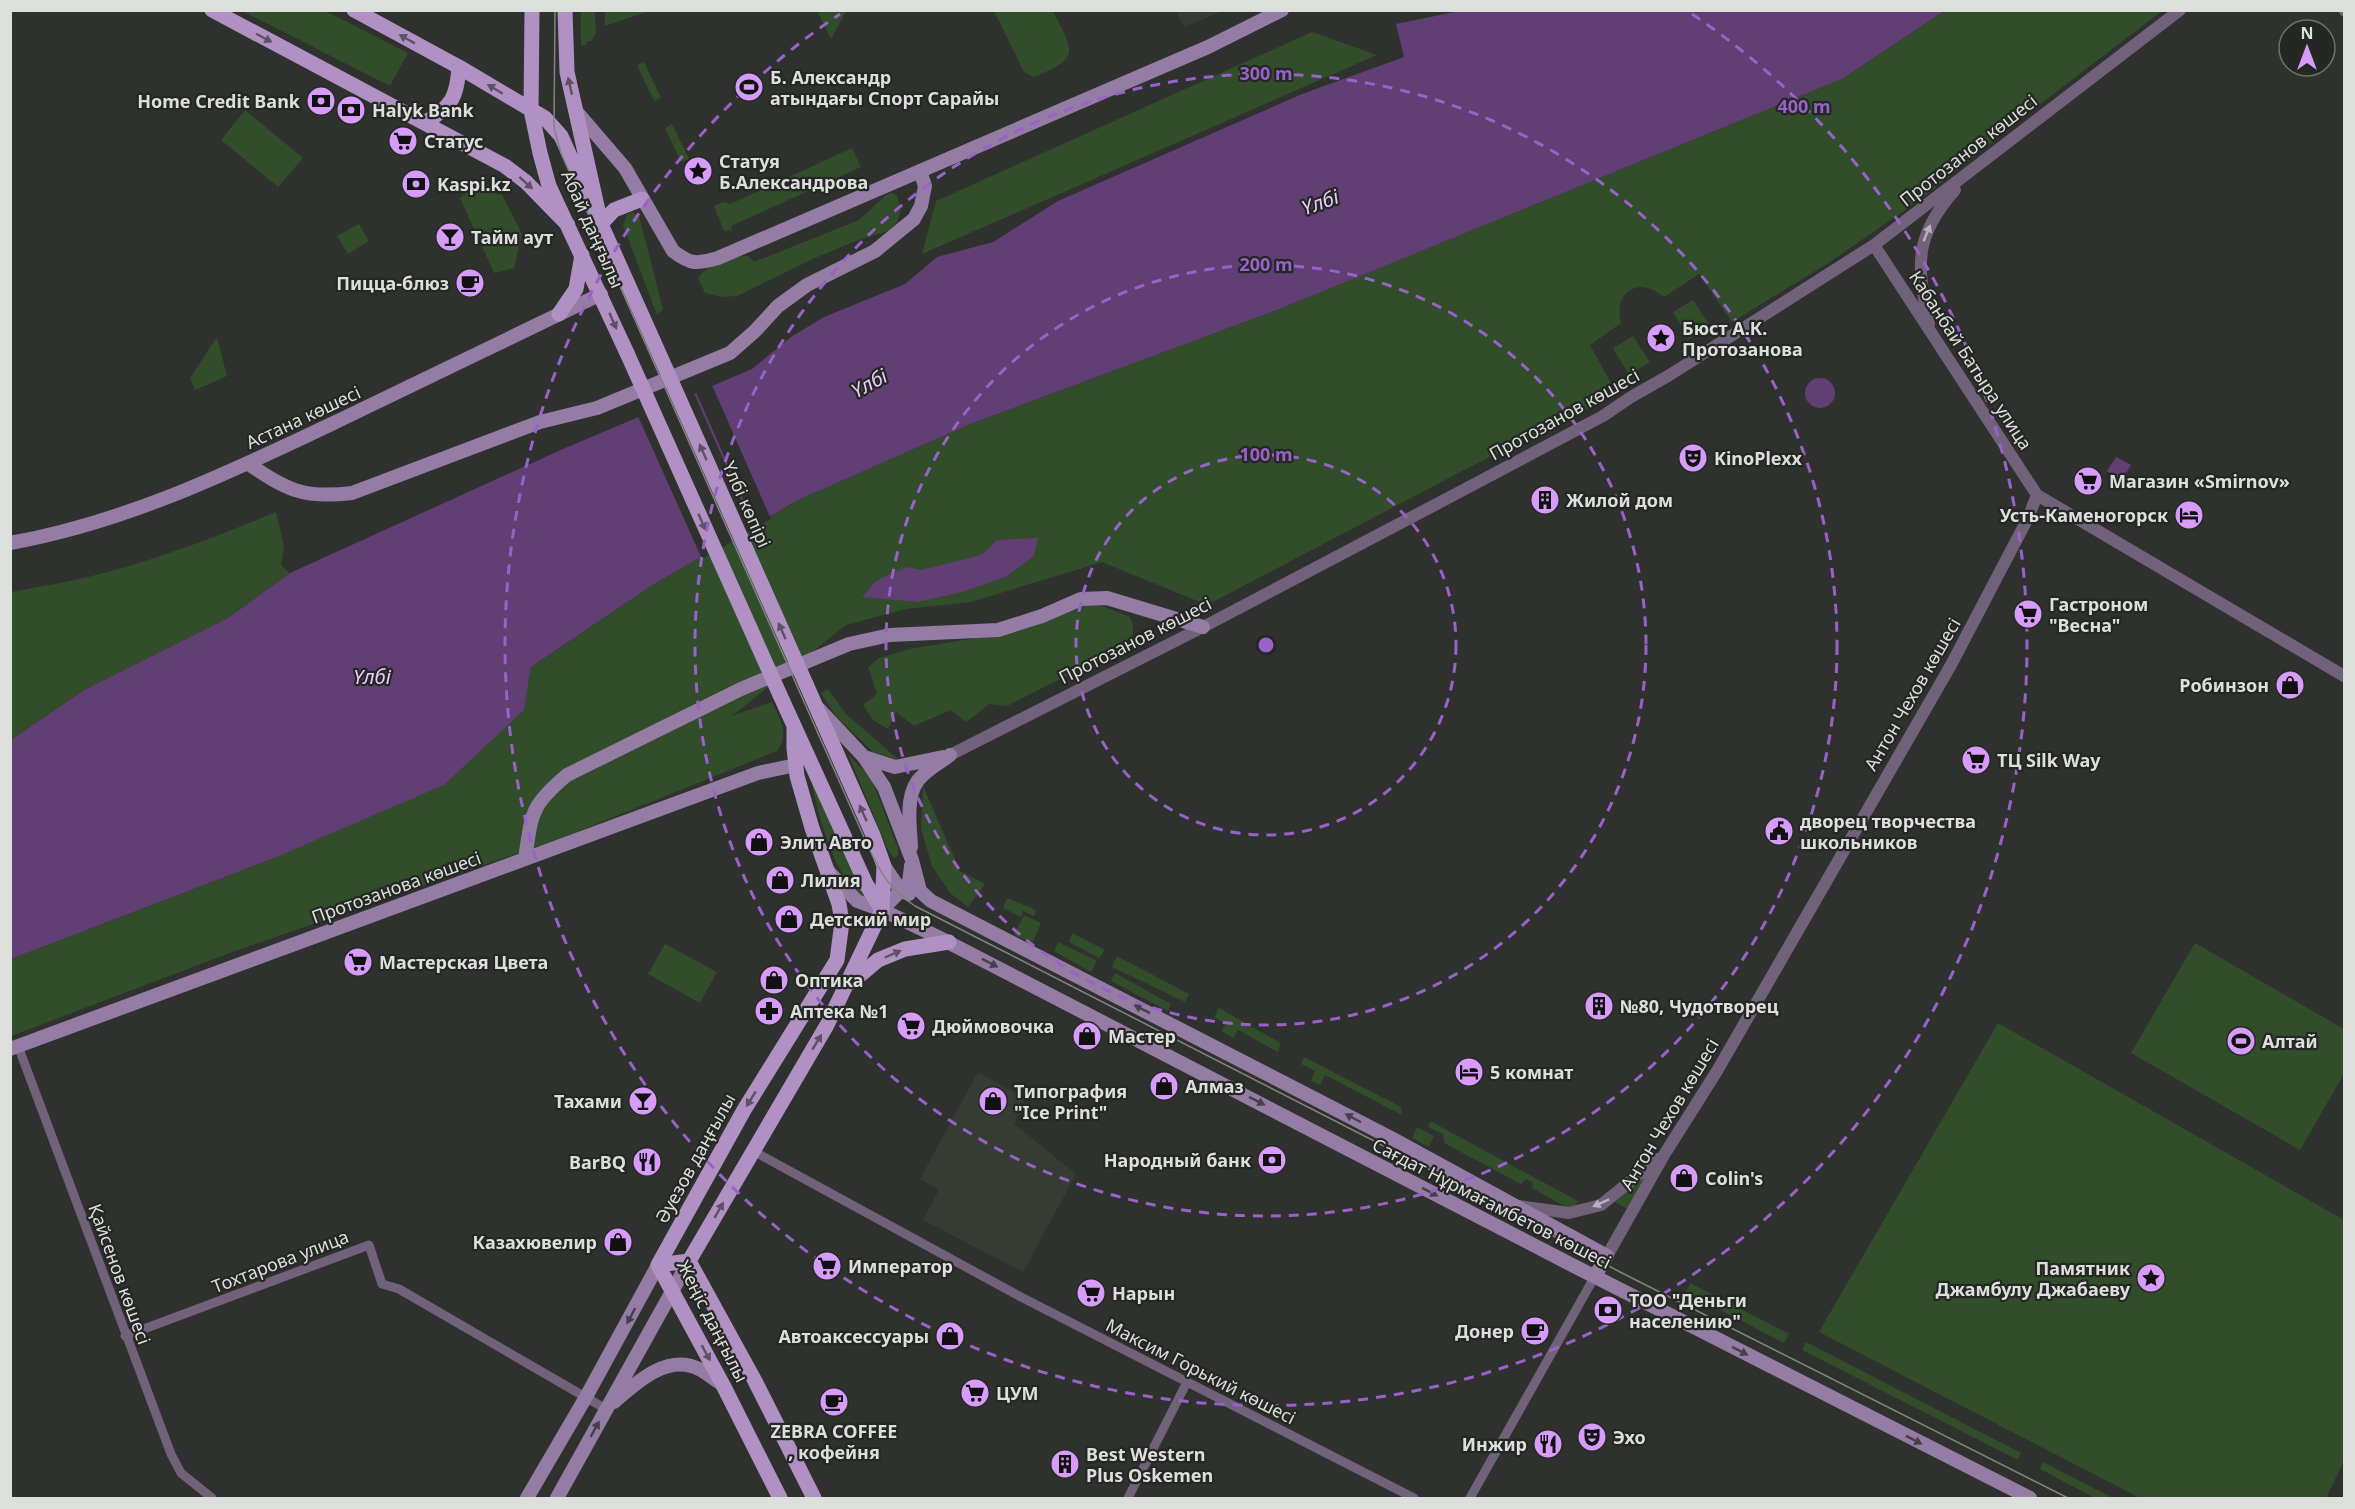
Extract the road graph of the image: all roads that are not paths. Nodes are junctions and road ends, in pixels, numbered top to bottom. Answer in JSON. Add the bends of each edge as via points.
{"nodes":[{"id":1,"x":212,"y":10,"type":"edge"},
{"id":2,"x":354,"y":10,"type":"edge"},
{"id":3,"x":532,"y":10,"type":"edge"},
{"id":4,"x":566,"y":10,"type":"edge"},
{"id":5,"x":1282,"y":10,"type":"edge"},
{"id":6,"x":2180,"y":10,"type":"edge"},
{"id":7,"x":459,"y":68,"type":"junction"},
{"id":8,"x":531,"y":110,"type":"junction"},
{"id":9,"x":576,"y":111,"type":"junction"},
{"id":10,"x":426,"y":122,"type":"junction"},
{"id":11,"x":920,"y":171,"type":"junction"},
{"id":12,"x":1966,"y":175,"type":"junction"},
{"id":13,"x":642,"y":199,"type":"junction"},
{"id":14,"x":601,"y":224,"type":"junction"},
{"id":15,"x":568,"y":225,"type":"junction"},
{"id":16,"x":1875,"y":245,"type":"junction"},
{"id":17,"x":582,"y":255,"type":"junction"},
{"id":18,"x":601,"y":294,"type":"junction"},
{"id":19,"x":559,"y":314,"type":"junction"},
{"id":20,"x":1930,"y":332,"type":"junction"},
{"id":21,"x":653,"y":340,"type":"joint"},
{"id":22,"x":247,"y":464,"type":"junction"},
{"id":23,"x":2037,"y":495,"type":"junction"},
{"id":24,"x":10,"y":543,"type":"edge"},
{"id":25,"x":1203,"y":627,"type":"junction"},
{"id":26,"x":2344,"y":676,"type":"edge"},
{"id":27,"x":816,"y":707,"type":"junction"},
{"id":28,"x":794,"y":726,"type":"junction"},
{"id":29,"x":950,"y":755,"type":"junction"},
{"id":30,"x":864,"y":757,"type":"junction"},
{"id":31,"x":796,"y":765,"type":"junction"},
{"id":32,"x":525,"y":859,"type":"junction"},
{"id":33,"x":912,"y":860,"type":"junction"},
{"id":34,"x":884,"y":866,"type":"junction"},
{"id":35,"x":827,"y":870,"type":"junction"},
{"id":36,"x":901,"y":891,"type":"junction"},
{"id":37,"x":931,"y":901,"type":"junction"},
{"id":38,"x":882,"y":910,"type":"junction"},
{"id":39,"x":944,"y":939,"type":"junction"},
{"id":40,"x":847,"y":986,"type":"junction"},
{"id":41,"x":14,"y":1048,"type":"edge"},
{"id":42,"x":753,"y":1150,"type":"junction"},
{"id":43,"x":1664,"y":1155,"type":"junction"},
{"id":44,"x":1512,"y":1205,"type":"junction"},
{"id":45,"x":1607,"y":1256,"type":"junction"},
{"id":46,"x":689,"y":1261,"type":"junction"},
{"id":47,"x":658,"y":1264,"type":"junction"},
{"id":48,"x":1595,"y":1276,"type":"junction"},
{"id":49,"x":672,"y":1291,"type":"junction"},
{"id":50,"x":126,"y":1336,"type":"junction"},
{"id":51,"x":1187,"y":1382,"type":"junction"},
{"id":52,"x":723,"y":1385,"type":"junction"},
{"id":53,"x":586,"y":1397,"type":"junction"},
{"id":54,"x":606,"y":1410,"type":"junction"},
{"id":55,"x":556,"y":1450,"type":"junction"},
{"id":56,"x":577,"y":1462,"type":"junction"},
{"id":57,"x":212,"y":1498,"type":"edge"},
{"id":58,"x":527,"y":1498,"type":"edge"},
{"id":59,"x":557,"y":1498,"type":"edge"},
{"id":60,"x":780,"y":1498,"type":"edge"},
{"id":61,"x":814,"y":1498,"type":"edge"},
{"id":62,"x":1128,"y":1498,"type":"edge"},
{"id":63,"x":1414,"y":1498,"type":"edge"},
{"id":64,"x":1470,"y":1498,"type":"edge"},
{"id":65,"x":2030,"y":1498,"type":"edge"}],
"edges":[{"from":1,"to":10,"type":"main road","one_way":true},
{"from":7,"to":2,"type":"main road","one_way":true},
{"from":3,"to":8,"type":"main road","name":"Абай даңғылы"},
{"from":9,"to":4,"type":"main road","name":"Абай даңғылы","one_way":true,"via":[[567,72]]},
{"from":5,"to":11,"type":"main road","via":[[1208,47]]},
{"from":6,"to":12,"type":"street","name":"Протозанов көшесі"},
{"from":8,"to":7,"type":"main road","one_way":true},
{"from":7,"to":10,"type":"main road","via":[[458,90],[451,103]]},
{"from":8,"to":14,"type":"main road","via":[[545,118],[561,136]]},
{"from":8,"to":15,"type":"main road","name":"Абай даңғылы","via":[[549,186]]},
{"from":9,"to":13,"type":"main road","via":[[625,168]]},
{"from":9,"to":14,"type":"main road","name":"Абай даңғылы"},
{"from":10,"to":15,"type":"main road","one_way":true,"via":[[505,166]]},
{"from":11,"to":13,"type":"main road","via":[[698,264],[673,251]]},
{"from":11,"to":22,"type":"main road","via":[[925,186],[914,219],[875,251],[807,285],[778,306],[730,353],[597,408],[540,422],[351,493],[308,495]]},
{"from":12,"to":16,"type":"street","name":"Протозанов көшесі"},
{"from":20,"to":12,"type":"street","one_way":true,"via":[[1920,266],[1924,237],[1940,207]]},
{"from":13,"to":14,"type":"main road","via":[[614,210]]},
{"from":14,"to":21,"type":"main road","name":"Абай даңғылы"},
{"from":15,"to":17,"type":"main road","name":"Абай даңғылы"},
{"from":16,"to":20,"type":"street","name":"Кабанбай Батыра улица"},
{"from":16,"to":25,"type":"street","name":"Протозанов көшесі","via":[[1603,416]]},
{"from":17,"to":18,"type":"main road","name":"Абай даңғылы"},
{"from":17,"to":19,"type":"main road","via":[[576,289]]},
{"from":18,"to":19,"type":"main road","name":"Астана көшесі"},
{"from":18,"to":28,"type":"main road","name":"Абай даңғылы","one_way":true,"bridge":true},
{"from":19,"to":22,"type":"main road","name":"Астана көшесі"},
{"from":20,"to":23,"type":"street","name":"Кабанбай Батыра улица"},
{"from":27,"to":21,"type":"main road","name":"Үлбі көпірі","one_way":true,"bridge":true},
{"from":22,"to":24,"type":"main road","name":"Астана көшесі","via":[[158,503],[56,535]]},
{"from":23,"to":26,"type":"street"},
{"from":23,"to":43,"type":"street","name":"Антон Чехов көшесі","via":[[1951,665],[1717,1071]]},
{"from":25,"to":29,"type":"street","name":"Протозанов көшесі"},
{"from":25,"to":32,"type":"main road","via":[[1094,597],[998,630],[890,635],[849,644],[741,689],[567,775],[535,808]]},
{"from":27,"to":30,"type":"main road"},
{"from":34,"to":27,"type":"main road","name":"Үлбі көпірі","one_way":true},
{"from":28,"to":31,"type":"main road","name":"Әуезов даңғылы"},
{"from":28,"to":38,"type":"main road","via":[[866,884]]},
{"from":29,"to":30,"type":"main road","via":[[895,767]]},
{"from":29,"to":33,"type":"main road","via":[[921,776],[913,787]]},
{"from":30,"to":33,"type":"main road","via":[[884,787]]},
{"from":31,"to":32,"type":"main road","name":"Протозанова көшесі","via":[[758,772]]},
{"from":31,"to":35,"type":"main road","name":"Әуезов даңғылы"},
{"from":32,"to":41,"type":"main road","name":"Протозанова көшесі"},
{"from":33,"to":36,"type":"main road","via":[[909,882]]},
{"from":33,"to":37,"type":"main road","via":[[920,891]]},
{"from":34,"to":36,"type":"main road"},
{"from":34,"to":38,"type":"main road"},
{"from":35,"to":38,"type":"main road","name":"Сағдат Нұрмағамбетов көшесі","via":[[857,901]]},
{"from":35,"to":47,"type":"main road","name":"Әуезов даңғылы","one_way":true,"via":[[842,922],[837,960],[744,1110]]},
{"from":36,"to":37,"type":"main road","name":"Сағдат Нұрмағамбетов көшесі"},
{"from":36,"to":38,"type":"main road"},
{"from":44,"to":37,"type":"main road","name":"Сағдат Нұрмағамбетов көшесі","one_way":true,"via":[[1200,1038]]},
{"from":38,"to":39,"type":"main road","name":"Сағдат Нұрмағамбетов көшесі"},
{"from":38,"to":40,"type":"main road"},
{"from":40,"to":39,"type":"main road","one_way":true,"via":[[878,960],[905,948]]},
{"from":39,"to":48,"type":"main road","name":"Сағдат Нұрмағамбетов көшесі","one_way":true},
{"from":42,"to":40,"type":"main road","one_way":true},
{"from":41,"to":50,"type":"street","name":"Қайсенов көшесі"},
{"from":46,"to":42,"type":"main road","one_way":true},
{"from":42,"to":51,"type":"street","name":"Максим Горький көшесі","via":[[1021,1297]]},
{"from":43,"to":44,"type":"street","one_way":true,"via":[[1601,1205],[1569,1213]]},
{"from":43,"to":45,"type":"street","name":"Антон Чехов көшесі"},
{"from":44,"to":45,"type":"main road","name":"Сағдат Нұрмағамбетов көшесі"},
{"from":45,"to":48,"type":"main road","name":"Антон Чехов көшесі"},
{"from":46,"to":47,"type":"main road","name":"Жеңіс даңғылы"},
{"from":46,"to":49,"type":"main road"},
{"from":46,"to":61,"type":"main road","name":"Жеңіс даңғылы"},
{"from":47,"to":49,"type":"main road","name":"Жеңіс даңғылы"},
{"from":47,"to":53,"type":"main road","name":"Әуезов даңғылы","one_way":true},
{"from":48,"to":64,"type":"street","name":"Антон Чехов көшесі"},
{"from":48,"to":65,"type":"main road","name":"Сағдат Нұрмағамбетов көшесі","one_way":true},
{"from":49,"to":52,"type":"main road","name":"Жеңіс даңғылы","one_way":true},
{"from":49,"to":54,"type":"main road"},
{"from":50,"to":53,"type":"street","name":"Тохтарова улица","via":[[369,1245],[382,1284],[399,1289]]},
{"from":50,"to":57,"type":"street","name":"Қайсенов көшесі","via":[[181,1473]]},
{"from":51,"to":62,"type":"street"},
{"from":51,"to":63,"type":"street","name":"Максим Горький көшесі"},
{"from":52,"to":54,"type":"main road","via":[[698,1368],[670,1366],[644,1377]]},
{"from":52,"to":60,"type":"main road","name":"Жеңіс даңғылы"},
{"from":53,"to":54,"type":"street","name":"Тохтарова улица"},
{"from":53,"to":55,"type":"main road","name":"Әуезов даңғылы"},
{"from":56,"to":54,"type":"main road","one_way":true},
{"from":55,"to":56,"type":"main road"},
{"from":55,"to":58,"type":"main road","name":"Әуезов даңғылы"},
{"from":56,"to":59,"type":"main road"}]}
